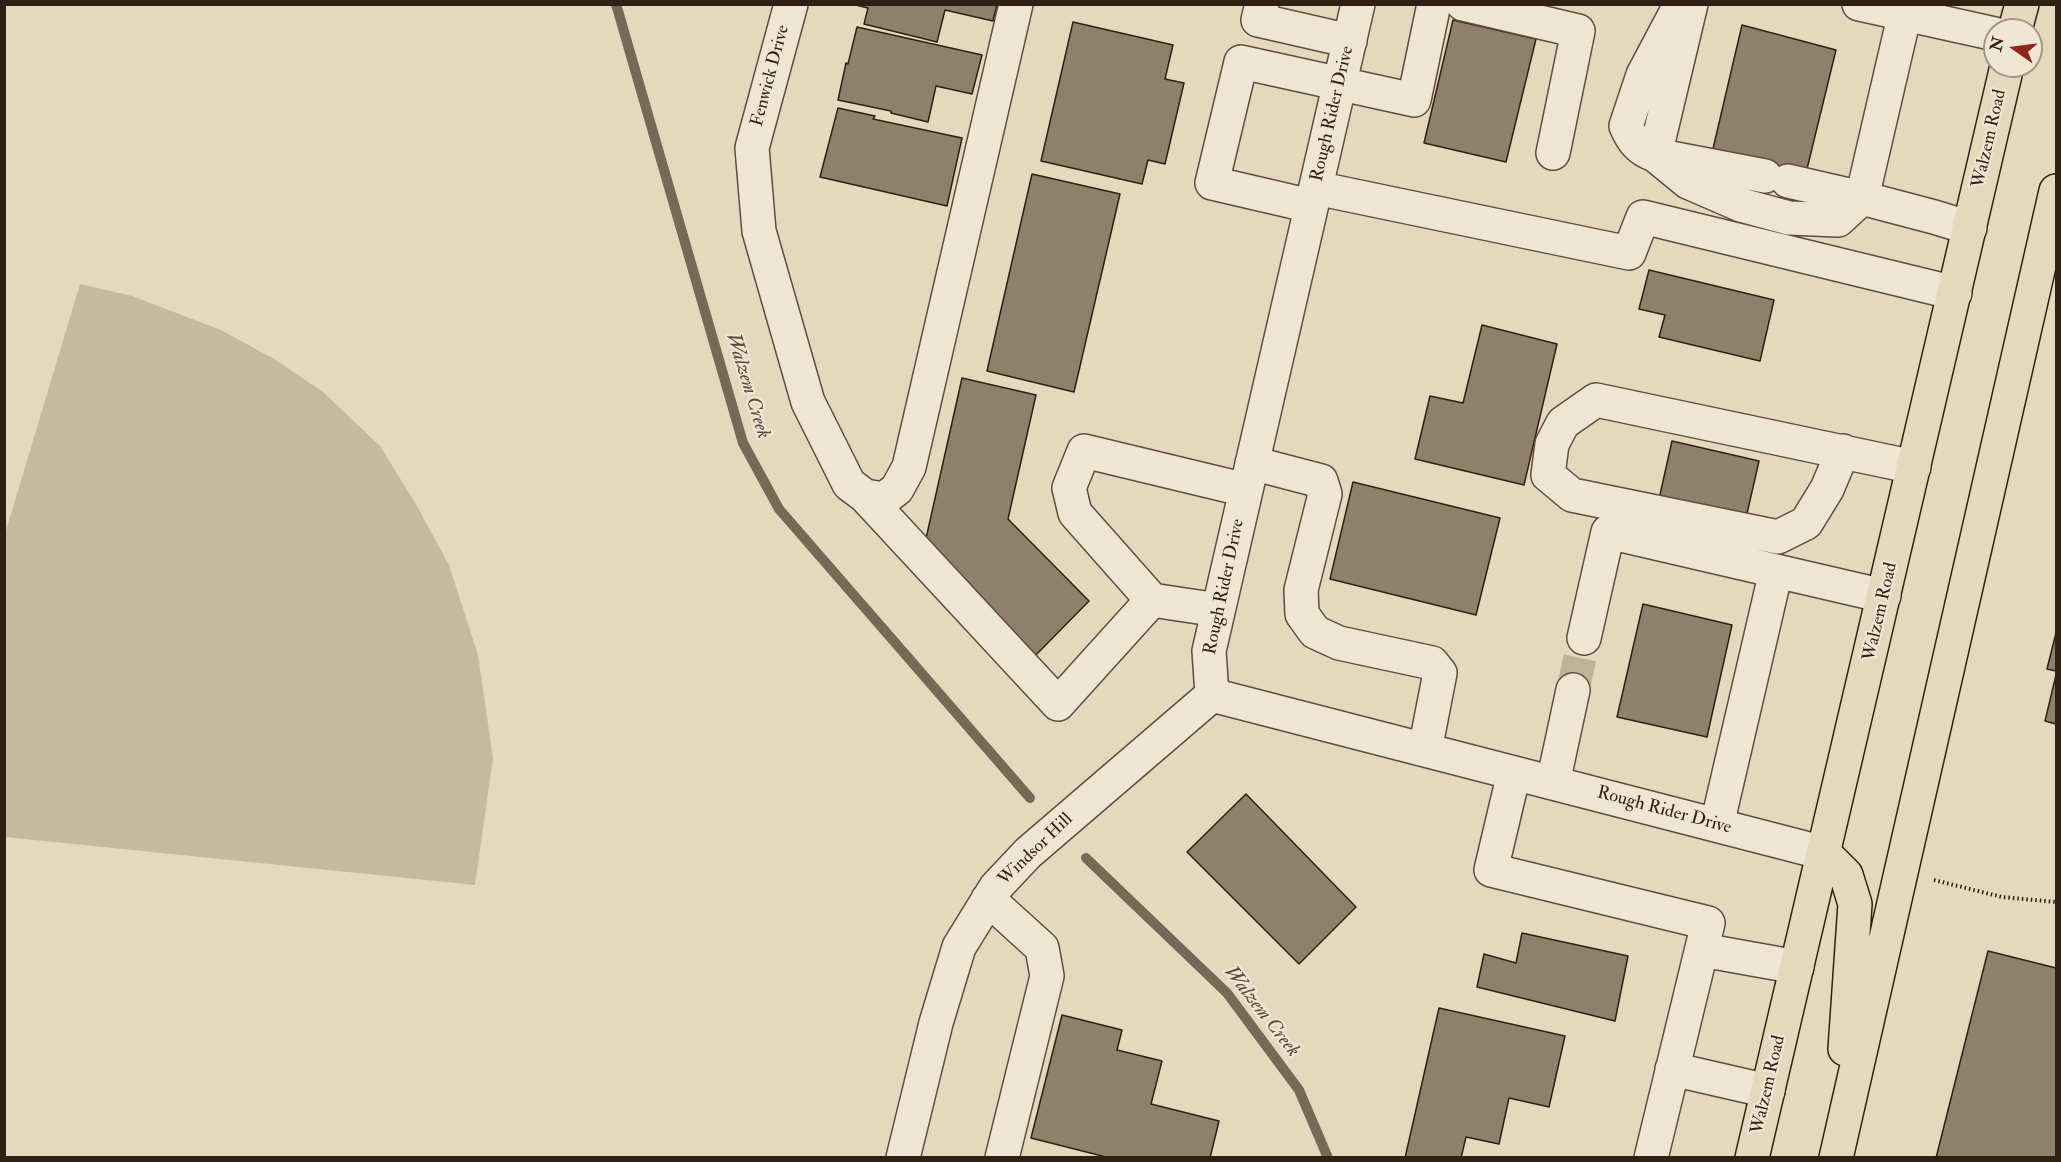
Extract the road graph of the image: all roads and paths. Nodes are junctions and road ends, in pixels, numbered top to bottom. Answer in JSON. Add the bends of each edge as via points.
{"nodes":[{"id":1,"x":790,"y":4,"type":"edge"},
{"id":2,"x":1016,"y":4,"type":"edge"},
{"id":3,"x":1262,"y":4,"type":"edge"},
{"id":4,"x":1358,"y":4,"type":"edge"},
{"id":5,"x":1434,"y":4,"type":"edge"},
{"id":6,"x":1462,"y":4,"type":"edge"},
{"id":7,"x":1680,"y":4,"type":"edge"},
{"id":8,"x":1690,"y":4,"type":"edge"},
{"id":9,"x":1859,"y":4,"type":"edge"},
{"id":10,"x":1906,"y":10,"type":"edge"},
{"id":11,"x":1983,"y":31,"type":"edge"},
{"id":12,"x":1350,"y":41,"type":"junction"},
{"id":13,"x":2004,"y":78,"type":"edge"},
{"id":14,"x":1340,"y":84,"type":"junction"},
{"id":15,"x":1553,"y":153,"type":"dead end"},
{"id":16,"x":1655,"y":155,"type":"junction"},
{"id":17,"x":2056,"y":191,"type":"edge"},
{"id":18,"x":1314,"y":197,"type":"junction"},
{"id":19,"x":1862,"y":198,"type":"junction"},
{"id":20,"x":1970,"y":228,"type":"junction"},
{"id":21,"x":1955,"y":293,"type":"junction"},
{"id":22,"x":1843,"y":451,"type":"junction"},
{"id":23,"x":1914,"y":468,"type":"junction"},
{"id":24,"x":1249,"y":477,"type":"junction"},
{"id":25,"x":865,"y":496,"type":"junction"},
{"id":26,"x":1776,"y":571,"type":"junction"},
{"id":27,"x":1884,"y":597,"type":"junction"},
{"id":28,"x":1152,"y":600,"type":"junction"},
{"id":29,"x":1218,"y":610,"type":"junction"},
{"id":30,"x":1584,"y":638,"type":"tunnel mouth"},
{"id":31,"x":1573,"y":690,"type":"tunnel mouth"},
{"id":32,"x":1212,"y":694,"type":"junction"},
{"id":33,"x":1425,"y":750,"type":"junction"},
{"id":34,"x":1514,"y":773,"type":"junction"},
{"id":35,"x":1554,"y":783,"type":"junction"},
{"id":36,"x":1717,"y":825,"type":"junction"},
{"id":37,"x":1824,"y":853,"type":"junction"},
{"id":38,"x":1934,"y":880,"type":"dead end"},
{"id":39,"x":988,"y":899,"type":"junction"},
{"id":40,"x":2056,"y":902,"type":"edge"},
{"id":41,"x":1702,"y":950,"type":"junction"},
{"id":42,"x":1797,"y":967,"type":"junction"},
{"id":43,"x":1672,"y":1069,"type":"junction"},
{"id":44,"x":1768,"y":1091,"type":"junction"},
{"id":45,"x":1837,"y":1154,"type":"edge"},
{"id":46,"x":903,"y":1158,"type":"edge"},
{"id":47,"x":1002,"y":1158,"type":"edge"},
{"id":48,"x":1651,"y":1158,"type":"edge"},
{"id":49,"x":1752,"y":1158,"type":"edge"}],
"edges":[{"from":1,"to":25,"type":"street","name":"Fenwick Drive","via":[[752,148],[759,231],[808,402],[849,484]]},
{"from":2,"to":25,"type":"street","via":[[909,467],[897,489],[884,499]]},
{"from":3,"to":12,"type":"street","via":[[1258,20]]},
{"from":4,"to":12,"type":"street","name":"Rough Rider Drive"},
{"from":5,"to":14,"type":"street","via":[[1414,100]]},
{"from":6,"to":15,"type":"street","via":[[1578,31]]},
{"from":7,"to":16,"type":"street","via":[[1643,75],[1626,126],[1632,140]]},
{"from":8,"to":16,"type":"street"},
{"from":9,"to":10,"type":"street"},
{"from":10,"to":11,"type":"street"},
{"from":10,"to":19,"type":"street"},
{"from":12,"to":14,"type":"street","name":"Rough Rider Drive"},
{"from":13,"to":20,"type":"main road","name":"Walzem Road"},
{"from":14,"to":18,"type":"street","name":"Rough Rider Drive"},
{"from":14,"to":18,"type":"street","via":[[1241,62],[1212,183]]},
{"from":16,"to":19,"type":"street"},
{"from":16,"to":19,"type":"street","via":[[1689,183],[1741,205],[1789,218],[1838,220]]},
{"from":17,"to":45,"type":"main road"},
{"from":18,"to":21,"type":"street","via":[[1629,253],[1643,217]]},
{"from":18,"to":24,"type":"street","name":"Rough Rider Drive"},
{"from":19,"to":20,"type":"street"},
{"from":20,"to":21,"type":"main road","name":"Walzem Road"},
{"from":21,"to":23,"type":"main road","name":"Walzem Road"},
{"from":22,"to":22,"type":"street","via":[[1596,400],[1563,423],[1552,444],[1548,475],[1572,495],[1778,537],[1806,523],[1827,489]]},
{"from":22,"to":23,"type":"street"},
{"from":23,"to":27,"type":"main road","name":"Walzem Road"},
{"from":24,"to":28,"type":"street","via":[[1084,451],[1069,488],[1075,513]]},
{"from":24,"to":29,"type":"street","name":"Rough Rider Drive"},
{"from":24,"to":33,"type":"street","via":[[1321,481],[1325,494],[1301,590],[1302,614],[1316,632],[1339,642],[1432,663],[1440,673]]},
{"from":25,"to":28,"type":"street","name":"Fenwick Drive","via":[[1058,704]]},
{"from":26,"to":27,"type":"street"},
{"from":26,"to":30,"type":"street","via":[[1608,532]]},
{"from":26,"to":36,"type":"street"},
{"from":27,"to":37,"type":"main road","name":"Walzem Road"},
{"from":28,"to":29,"type":"street"},
{"from":29,"to":32,"type":"street","name":"Rough Rider Drive","via":[[1209,651]]},
{"from":31,"to":35,"type":"street"},
{"from":32,"to":33,"type":"street","name":"Rough Rider Drive"},
{"from":32,"to":39,"type":"street","name":"Windsor Hill","via":[[1028,853]]},
{"from":33,"to":34,"type":"street","name":"Rough Rider Drive"},
{"from":34,"to":35,"type":"street","name":"Rough Rider Drive"},
{"from":34,"to":41,"type":"street","via":[[1491,870],[1708,923]]},
{"from":35,"to":36,"type":"street","name":"Rough Rider Drive"},
{"from":36,"to":37,"type":"street","name":"Rough Rider Drive"},
{"from":37,"to":42,"type":"main road","name":"Walzem Road"},
{"from":37,"to":45,"type":"main road","via":[[1846,875],[1855,904]]},
{"from":38,"to":40,"type":"path","via":[[2002,897]]},
{"from":39,"to":46,"type":"street","name":"Windsor Hill","via":[[959,947]]},
{"from":39,"to":47,"type":"street","via":[[1042,948],[1047,976]]},
{"from":41,"to":42,"type":"street"},
{"from":41,"to":43,"type":"street"},
{"from":42,"to":44,"type":"main road","name":"Walzem Road"},
{"from":43,"to":44,"type":"street"},
{"from":43,"to":48,"type":"street"},
{"from":44,"to":49,"type":"main road","name":"Walzem Road"}]}
